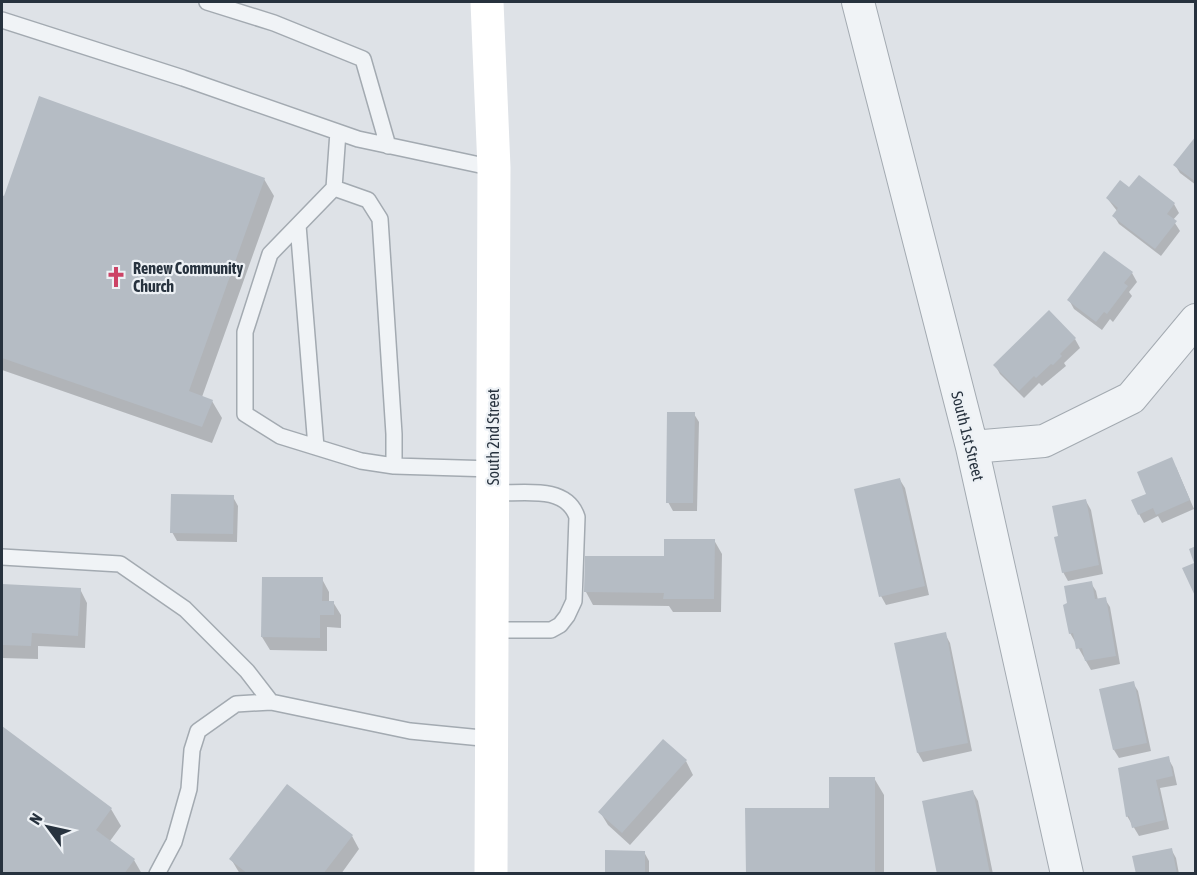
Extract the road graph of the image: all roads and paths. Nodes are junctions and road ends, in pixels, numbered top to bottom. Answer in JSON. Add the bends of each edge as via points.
{"nodes":[{"id":1,"x":207,"y":2,"type":"edge"},
{"id":2,"x":488,"y":2,"type":"edge"},
{"id":3,"x":858,"y":2,"type":"edge"},
{"id":4,"x":3,"y":23,"type":"edge"},
{"id":5,"x":338,"y":132,"type":"junction"},
{"id":6,"x":388,"y":146,"type":"junction"},
{"id":7,"x":494,"y":168,"type":"junction"},
{"id":8,"x":334,"y":188,"type":"junction"},
{"id":9,"x":298,"y":225,"type":"junction"},
{"id":10,"x":1193,"y":332,"type":"edge"},
{"id":11,"x":316,"y":447,"type":"junction"},
{"id":12,"x":972,"y":447,"type":"junction"},
{"id":13,"x":394,"y":466,"type":"junction"},
{"id":14,"x":493,"y":481,"type":"junction"},
{"id":15,"x":2,"y":557,"type":"edge"},
{"id":16,"x":493,"y":630,"type":"junction"},
{"id":17,"x":271,"y":702,"type":"junction"},
{"id":18,"x":492,"y":739,"type":"junction"},
{"id":19,"x":157,"y":873,"type":"edge"},
{"id":20,"x":491,"y":873,"type":"edge"},
{"id":21,"x":1067,"y":873,"type":"edge"}],
"edges":[{"from":1,"to":6,"type":"lane","via":[[274,23],[363,59]]},
{"from":2,"to":7,"type":"main road","name":"South 2nd Street"},
{"from":3,"to":12,"type":"street","name":"South 1st Street"},
{"from":4,"to":5,"type":"lane","via":[[183,78]]},
{"from":5,"to":6,"type":"lane"},
{"from":5,"to":8,"type":"lane"},
{"from":6,"to":7,"type":"lane"},
{"from":7,"to":14,"type":"main road","name":"South 2nd Street"},
{"from":8,"to":9,"type":"lane"},
{"from":8,"to":13,"type":"lane","via":[[368,200],[380,219]]},
{"from":9,"to":11,"type":"lane"},
{"from":9,"to":11,"type":"lane","via":[[270,254],[245,332],[246,414],[280,436]]},
{"from":10,"to":12,"type":"street","via":[[1131,398],[1044,441]]},
{"from":11,"to":13,"type":"lane"},
{"from":12,"to":21,"type":"street","name":"South 1st Street"},
{"from":13,"to":14,"type":"lane"},
{"from":14,"to":16,"type":"main road","name":"South 2nd Street"},
{"from":14,"to":16,"type":"lane","via":[[553,494],[566,501],[577,517],[574,601],[567,616],[551,630]]},
{"from":15,"to":17,"type":"lane","via":[[120,564],[185,609]]},
{"from":16,"to":18,"type":"main road","name":"South 2nd Street"},
{"from":17,"to":18,"type":"lane","via":[[410,731]]},
{"from":17,"to":19,"type":"lane","via":[[236,704],[198,731],[192,750],[189,789],[174,842]]},
{"from":18,"to":20,"type":"main road","name":"South 2nd Street"}]}
